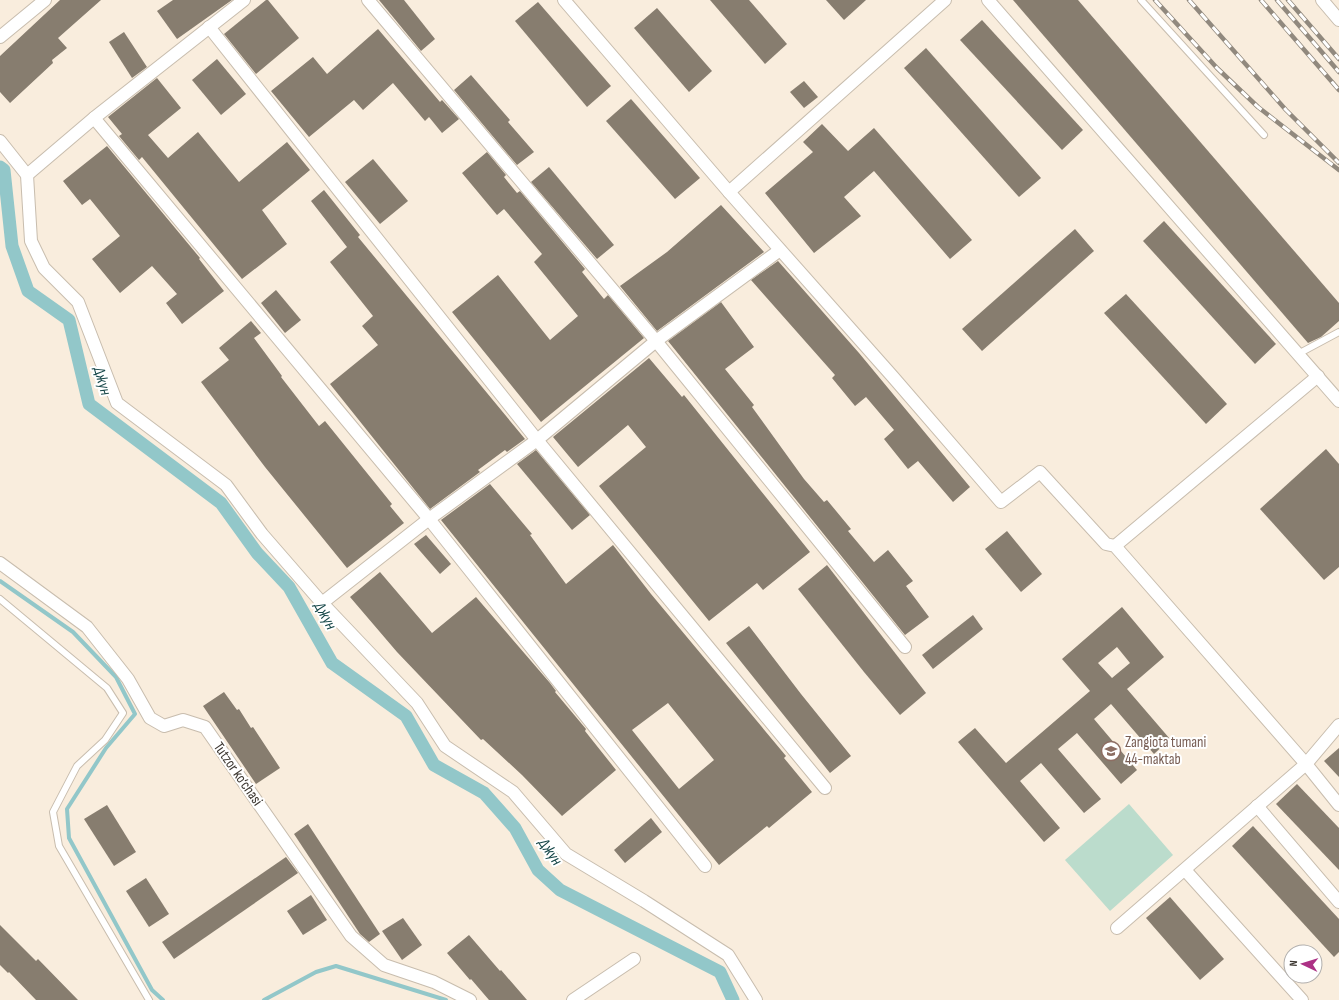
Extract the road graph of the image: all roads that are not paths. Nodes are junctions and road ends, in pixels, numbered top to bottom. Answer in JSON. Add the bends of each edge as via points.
{"nodes":[{"id":1,"x":45,"y":0,"type":"edge"},
{"id":2,"x":244,"y":0,"type":"edge"},
{"id":3,"x":368,"y":0,"type":"edge"},
{"id":4,"x":564,"y":0,"type":"edge"},
{"id":5,"x":945,"y":0,"type":"edge"},
{"id":6,"x":988,"y":0,"type":"edge"},
{"id":7,"x":1141,"y":0,"type":"edge"},
{"id":8,"x":1322,"y":0,"type":"edge"},
{"id":9,"x":1339,"y":20,"type":"edge"},
{"id":10,"x":209,"y":27,"type":"junction"},
{"id":11,"x":2,"y":31,"type":"edge"},
{"id":12,"x":94,"y":118,"type":"junction"},
{"id":13,"x":1264,"y":134,"type":"dead end"},
{"id":14,"x":0,"y":141,"type":"edge"},
{"id":15,"x":27,"y":174,"type":"junction"},
{"id":16,"x":728,"y":192,"type":"junction"},
{"id":17,"x":780,"y":250,"type":"junction"},
{"id":18,"x":1339,"y":332,"type":"edge"},
{"id":19,"x":656,"y":341,"type":"junction"},
{"id":20,"x":1298,"y":354,"type":"junction"},
{"id":21,"x":1318,"y":376,"type":"junction"},
{"id":22,"x":1339,"y":401,"type":"edge"},
{"id":23,"x":537,"y":440,"type":"junction"},
{"id":24,"x":429,"y":519,"type":"junction"},
{"id":25,"x":1115,"y":546,"type":"junction"},
{"id":26,"x":0,"y":563,"type":"edge"},
{"id":27,"x":0,"y":599,"type":"edge"},
{"id":28,"x":322,"y":602,"type":"junction"},
{"id":29,"x":905,"y":647,"type":"dead end"},
{"id":30,"x":1339,"y":725,"type":"edge"},
{"id":31,"x":1306,"y":764,"type":"junction"},
{"id":32,"x":825,"y":788,"type":"dead end"},
{"id":33,"x":1339,"y":805,"type":"edge"},
{"id":34,"x":1257,"y":806,"type":"junction"},
{"id":35,"x":705,"y":866,"type":"dead end"},
{"id":36,"x":1185,"y":870,"type":"junction"},
{"id":37,"x":1339,"y":902,"type":"edge"},
{"id":38,"x":1117,"y":928,"type":"dead end"},
{"id":39,"x":634,"y":959,"type":"dead end"},
{"id":40,"x":149,"y":1000,"type":"edge"},
{"id":41,"x":470,"y":1000,"type":"edge"},
{"id":42,"x":573,"y":1000,"type":"edge"},
{"id":43,"x":756,"y":1000,"type":"edge"},
{"id":44,"x":1302,"y":1000,"type":"edge"}],
"edges":[{"from":1,"to":11,"type":"street"},
{"from":2,"to":10,"type":"street"},
{"from":3,"to":19,"type":"street"},
{"from":4,"to":16,"type":"street"},
{"from":5,"to":16,"type":"street"},
{"from":6,"to":20,"type":"street"},
{"from":7,"to":13,"type":"lane"},
{"from":8,"to":9,"type":"street"},
{"from":10,"to":12,"type":"street"},
{"from":10,"to":23,"type":"street"},
{"from":12,"to":15,"type":"street"},
{"from":12,"to":24,"type":"street"},
{"from":14,"to":15,"type":"street"},
{"from":15,"to":28,"type":"street","via":[[31,241],[44,268],[78,302],[117,403],[226,484],[262,534]]},
{"from":16,"to":17,"type":"street"},
{"from":17,"to":19,"type":"street"},
{"from":17,"to":25,"type":"street","via":[[1001,502],[1040,472],[1106,544],[1110,547]]},
{"from":18,"to":20,"type":"lane"},
{"from":19,"to":23,"type":"street"},
{"from":19,"to":29,"type":"street"},
{"from":20,"to":21,"type":"street"},
{"from":21,"to":22,"type":"street"},
{"from":21,"to":25,"type":"street"},
{"from":23,"to":24,"type":"street"},
{"from":23,"to":32,"type":"street"},
{"from":24,"to":28,"type":"street"},
{"from":24,"to":35,"type":"street"},
{"from":25,"to":31,"type":"street"},
{"from":26,"to":41,"type":"street","name":"Tutzor ko‘chasi","via":[[87,627],[128,679],[150,718],[164,726],[183,720],[205,727],[351,936],[384,965],[434,982]]},
{"from":27,"to":40,"type":"lane","via":[[107,688],[124,713],[105,740],[77,766],[53,812],[59,846]]},
{"from":28,"to":43,"type":"street","via":[[417,703],[445,746],[514,792],[566,854],[728,956]]},
{"from":30,"to":31,"type":"street"},
{"from":31,"to":33,"type":"street"},
{"from":31,"to":34,"type":"street"},
{"from":34,"to":36,"type":"street"},
{"from":34,"to":37,"type":"street"},
{"from":36,"to":38,"type":"street"},
{"from":36,"to":44,"type":"street"},
{"from":39,"to":42,"type":"street"}]}
